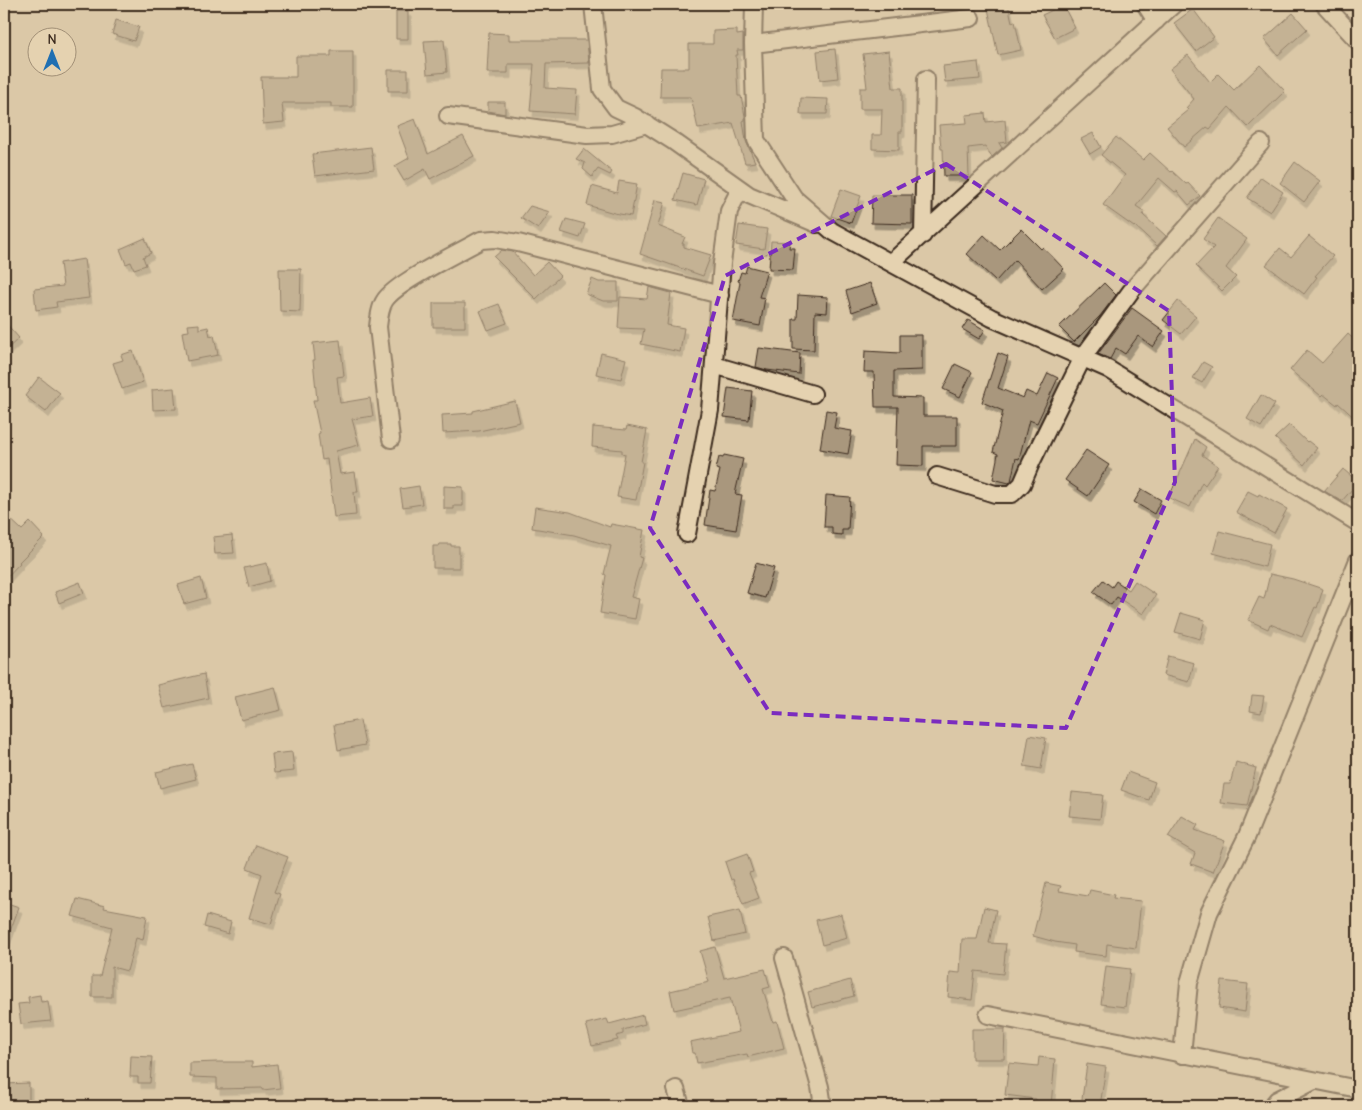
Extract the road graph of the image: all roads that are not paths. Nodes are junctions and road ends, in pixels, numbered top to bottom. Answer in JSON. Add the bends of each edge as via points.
{"nodes":[{"id":1,"x":593,"y":4,"type":"edge"},
{"id":2,"x":754,"y":4,"type":"edge"},
{"id":3,"x":1145,"y":4,"type":"edge"},
{"id":4,"x":1174,"y":4,"type":"edge"},
{"id":5,"x":1324,"y":4,"type":"edge"},
{"id":6,"x":971,"y":18,"type":"dead end"},
{"id":7,"x":1156,"y":21,"type":"junction"},
{"id":8,"x":1358,"y":41,"type":"edge"},
{"id":9,"x":753,"y":44,"type":"junction"},
{"id":10,"x":926,"y":79,"type":"dead end"},
{"id":11,"x":448,"y":116,"type":"dead end"},
{"id":12,"x":647,"y":124,"type":"junction"},
{"id":13,"x":1261,"y":143,"type":"dead end"},
{"id":14,"x":740,"y":189,"type":"junction"},
{"id":15,"x":832,"y":231,"type":"junction"},
{"id":16,"x":923,"y":235,"type":"junction"},
{"id":17,"x":892,"y":262,"type":"junction"},
{"id":18,"x":720,"y":295,"type":"junction"},
{"id":19,"x":1084,"y":357,"type":"junction"},
{"id":20,"x":714,"y":365,"type":"junction"},
{"id":21,"x":813,"y":394,"type":"dead end"},
{"id":22,"x":391,"y":439,"type":"dead end"},
{"id":23,"x":937,"y":476,"type":"dead end"},
{"id":24,"x":1358,"y":523,"type":"edge"},
{"id":25,"x":687,"y":534,"type":"dead end"},
{"id":26,"x":1358,"y":560,"type":"edge"},
{"id":27,"x":784,"y":958,"type":"dead end"},
{"id":28,"x":988,"y":1015,"type":"dead end"},
{"id":29,"x":1182,"y":1054,"type":"junction"},
{"id":30,"x":1314,"y":1081,"type":"junction"},
{"id":31,"x":676,"y":1089,"type":"dead end"},
{"id":32,"x":1358,"y":1089,"type":"edge"},
{"id":33,"x":681,"y":1106,"type":"edge"},
{"id":34,"x":823,"y":1106,"type":"edge"},
{"id":35,"x":1272,"y":1106,"type":"edge"}],
"edges":[{"from":1,"to":12,"type":"street","via":[[602,89],[616,108]]},
{"from":2,"to":9,"type":"street"},
{"from":3,"to":7,"type":"street"},
{"from":4,"to":7,"type":"street"},
{"from":5,"to":8,"type":"street"},
{"from":6,"to":9,"type":"street"},
{"from":7,"to":16,"type":"street"},
{"from":9,"to":15,"type":"street","via":[[756,140],[794,198]]},
{"from":10,"to":16,"type":"street"},
{"from":11,"to":12,"type":"street","via":[[587,136],[612,134]]},
{"from":12,"to":14,"type":"street"},
{"from":13,"to":19,"type":"street","via":[[1131,292]]},
{"from":14,"to":15,"type":"street"},
{"from":14,"to":18,"type":"street","via":[[729,211]]},
{"from":15,"to":17,"type":"street"},
{"from":16,"to":17,"type":"street"},
{"from":17,"to":19,"type":"street","via":[[992,318]]},
{"from":18,"to":20,"type":"street"},
{"from":18,"to":22,"type":"street","via":[[518,243],[495,238],[481,240],[400,286],[385,300],[378,326]]},
{"from":19,"to":23,"type":"street","via":[[1022,484],[1012,494],[995,494]]},
{"from":19,"to":24,"type":"street"},
{"from":20,"to":21,"type":"street"},
{"from":20,"to":25,"type":"street","via":[[710,410]]},
{"from":26,"to":29,"type":"street","via":[[1247,836],[1209,913],[1189,984]]},
{"from":27,"to":34,"type":"street"},
{"from":28,"to":29,"type":"street"},
{"from":29,"to":30,"type":"street"},
{"from":30,"to":32,"type":"street"},
{"from":30,"to":35,"type":"street","via":[[1277,1100]]},
{"from":31,"to":33,"type":"street"}]}
